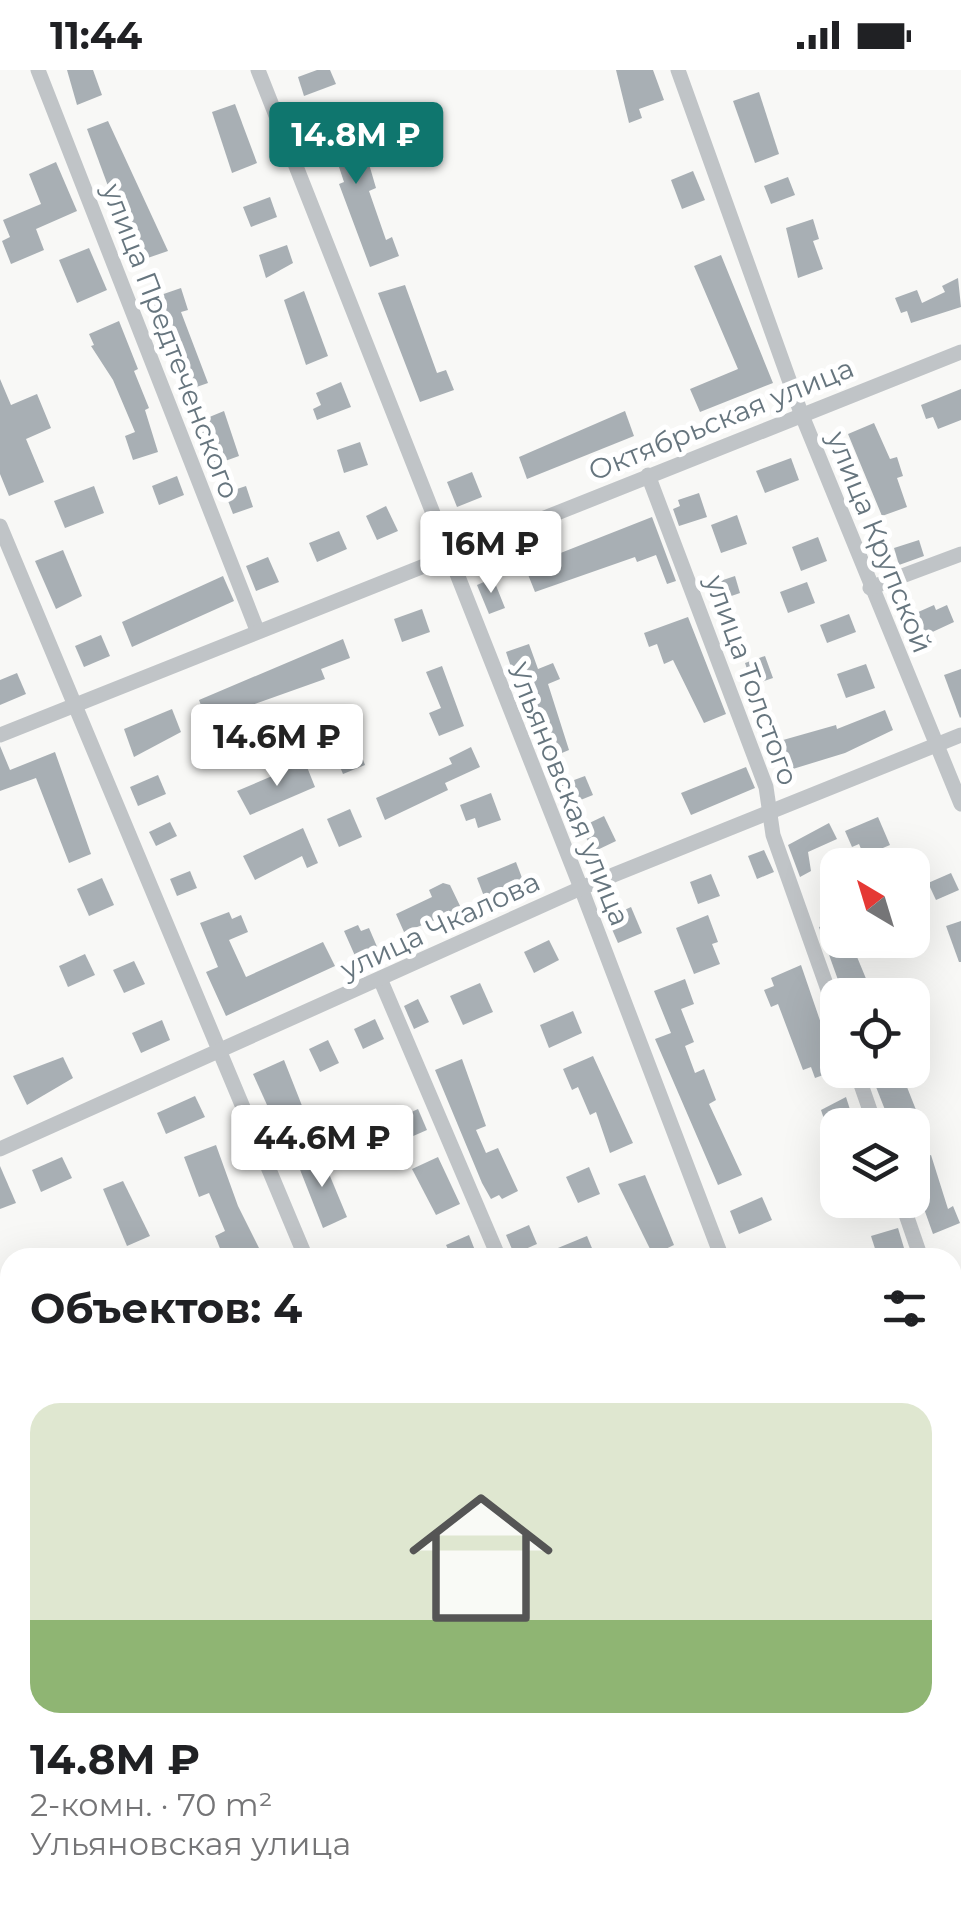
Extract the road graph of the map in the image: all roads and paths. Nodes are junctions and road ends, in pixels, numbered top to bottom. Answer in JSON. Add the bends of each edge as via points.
{"nodes":[{"id":1,"x":38,"y":70,"type":"edge"},
{"id":2,"x":258,"y":70,"type":"edge"},
{"id":3,"x":678,"y":70,"type":"edge"},
{"id":4,"x":961,"y":352,"type":"edge"},
{"id":5,"x":801,"y":413,"type":"junction"},
{"id":6,"x":648,"y":474,"type":"junction"},
{"id":7,"x":0,"y":526,"type":"edge"},
{"id":8,"x":961,"y":554,"type":"edge"},
{"id":9,"x":446,"y":555,"type":"junction"},
{"id":10,"x":870,"y":588,"type":"junction"},
{"id":11,"x":257,"y":630,"type":"junction"},
{"id":12,"x":73,"y":704,"type":"junction"},
{"id":13,"x":0,"y":735,"type":"edge"},
{"id":14,"x":961,"y":735,"type":"edge"},
{"id":15,"x":936,"y":745,"type":"junction"},
{"id":16,"x":961,"y":804,"type":"edge"},
{"id":17,"x":773,"y":811,"type":"junction"},
{"id":18,"x":581,"y":888,"type":"junction"},
{"id":19,"x":824,"y":978,"type":"edge"},
{"id":20,"x":381,"y":981,"type":"junction"},
{"id":21,"x":219,"y":1052,"type":"junction"},
{"id":22,"x":0,"y":1149,"type":"edge"},
{"id":23,"x":907,"y":1218,"type":"edge"},
{"id":24,"x":302,"y":1248,"type":"edge"},
{"id":25,"x":495,"y":1248,"type":"edge"},
{"id":26,"x":718,"y":1248,"type":"edge"},
{"id":27,"x":918,"y":1248,"type":"edge"}],
"edges":[{"from":1,"to":11,"type":"street","name":"улица Предтеченского"},
{"from":2,"to":9,"type":"street","name":"Ульяновская улица"},
{"from":3,"to":5,"type":"street","name":"улица Крупской"},
{"from":4,"to":5,"type":"street","name":"Октябрьская улица"},
{"from":5,"to":6,"type":"street","name":"Октябрьская улица"},
{"from":5,"to":10,"type":"street","name":"улица Крупской"},
{"from":6,"to":9,"type":"street","name":"Октябрьская улица"},
{"from":6,"to":17,"type":"street","name":"улица Толстого"},
{"from":7,"to":12,"type":"street"},
{"from":8,"to":10,"type":"street"},
{"from":9,"to":11,"type":"street","name":"Октябрьская улица"},
{"from":9,"to":18,"type":"street","name":"Ульяновская улица"},
{"from":10,"to":15,"type":"street","name":"улица Крупской"},
{"from":11,"to":12,"type":"street","name":"Октябрьская улица"},
{"from":12,"to":13,"type":"street","name":"Октябрьская улица"},
{"from":12,"to":21,"type":"street"},
{"from":14,"to":15,"type":"street","name":"улица Чкалова"},
{"from":15,"to":16,"type":"street","name":"улица Крупской"},
{"from":15,"to":17,"type":"street","name":"улица Чкалова"},
{"from":17,"to":18,"type":"street","name":"улица Чкалова"},
{"from":17,"to":19,"type":"street","name":"улица Толстого","via":[[773,835]]},
{"from":18,"to":20,"type":"street","name":"улица Чкалова"},
{"from":18,"to":26,"type":"street","name":"Ульяновская улица"},
{"from":20,"to":21,"type":"street","name":"улица Чкалова"},
{"from":20,"to":25,"type":"street"},
{"from":21,"to":22,"type":"street","name":"улица Чкалова"},
{"from":21,"to":24,"type":"street"},
{"from":23,"to":27,"type":"street"}]}
